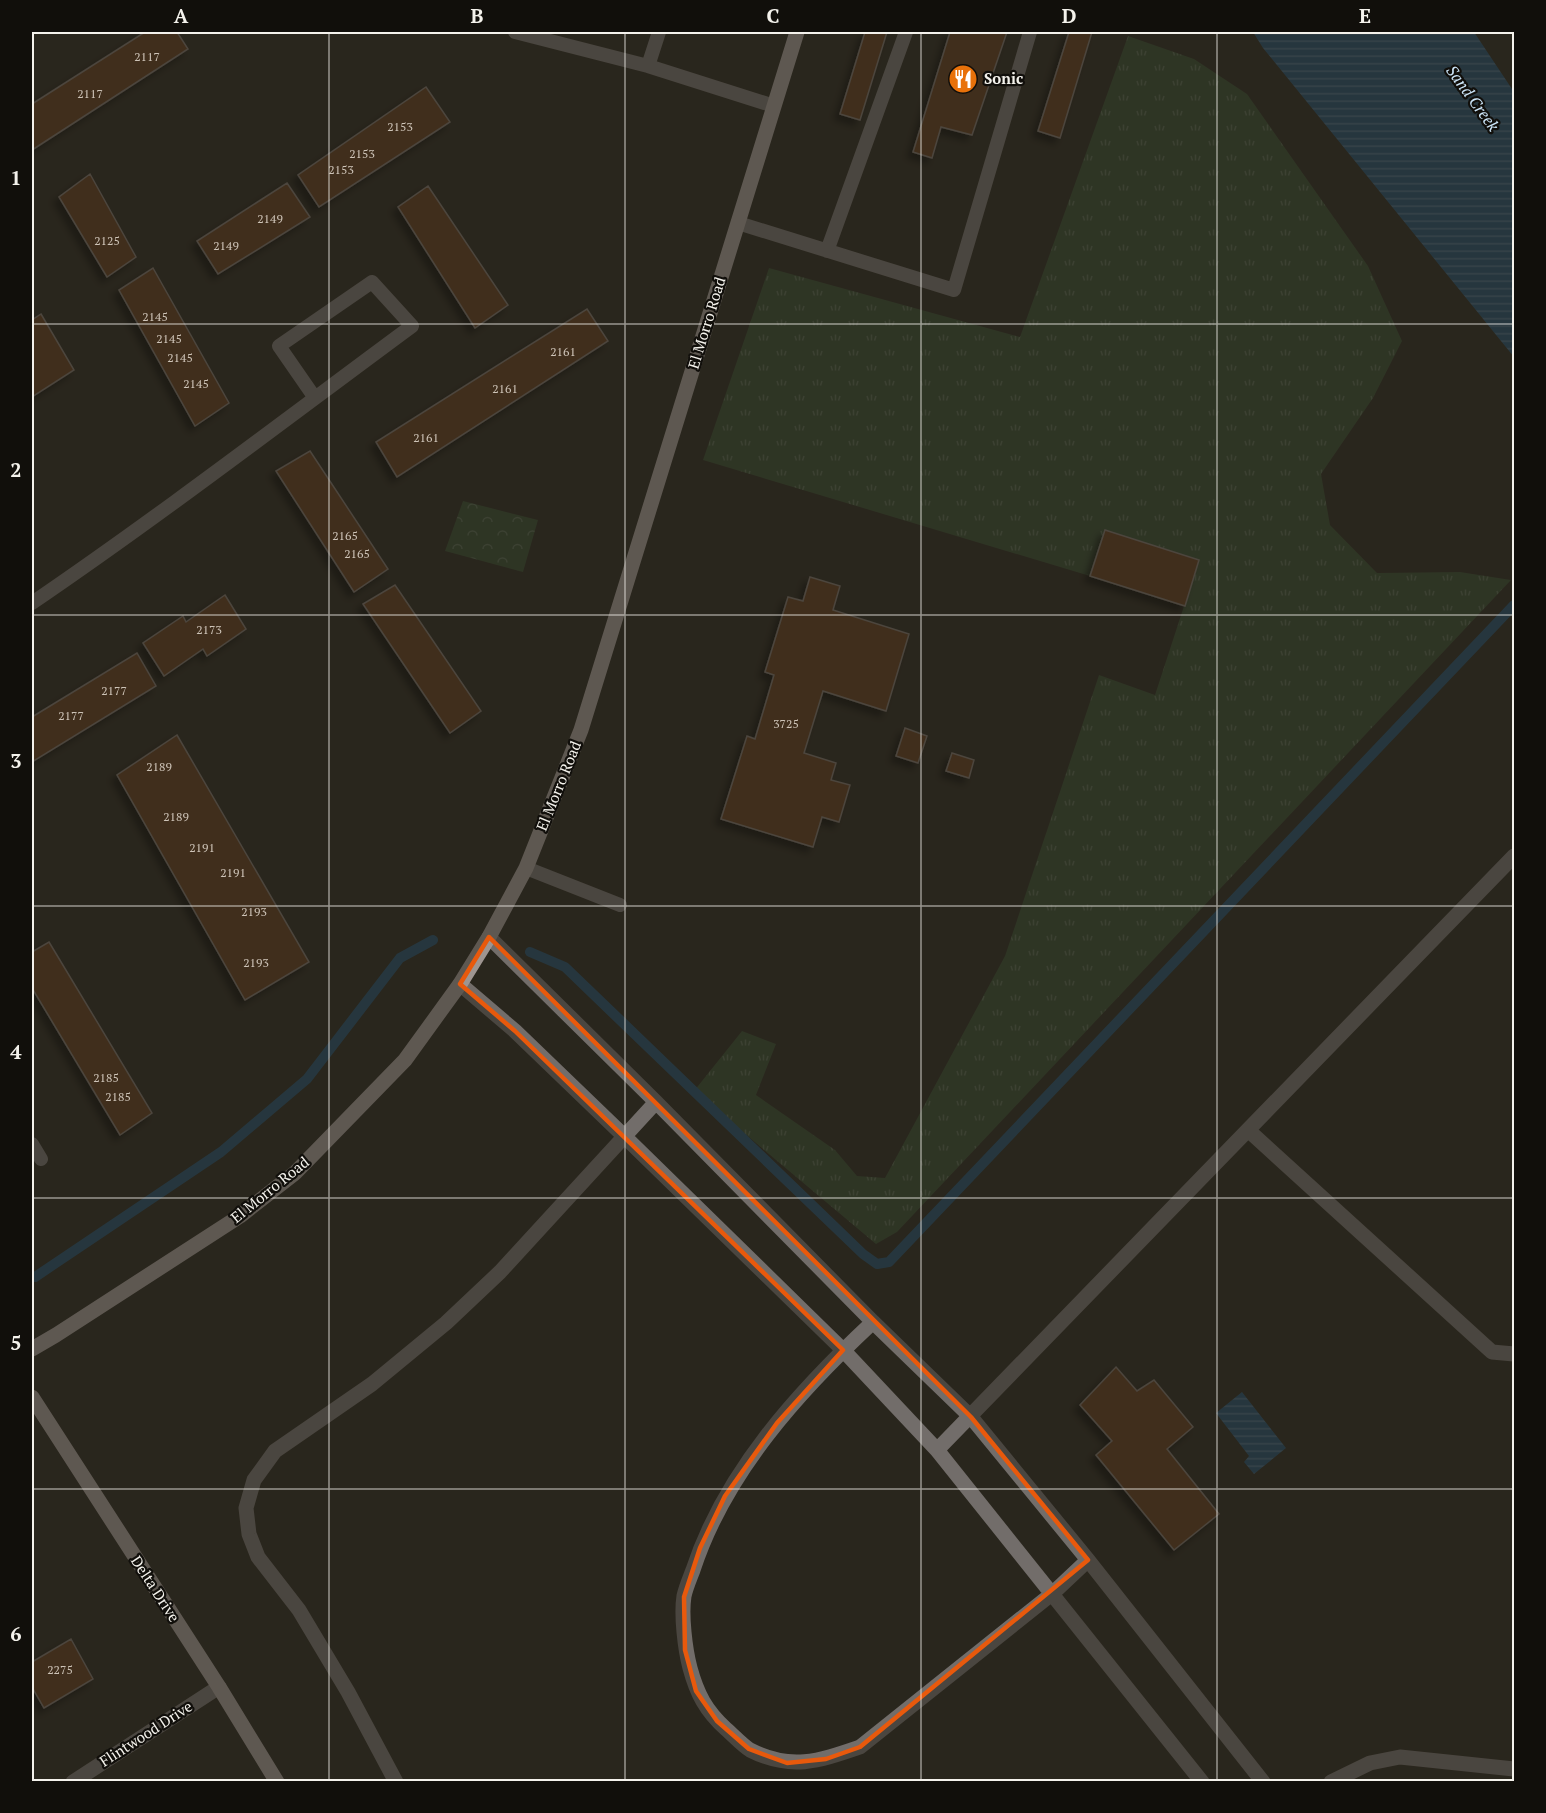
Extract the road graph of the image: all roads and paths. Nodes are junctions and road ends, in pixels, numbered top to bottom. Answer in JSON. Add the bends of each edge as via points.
{"nodes":[{"id":1,"x":515,"y":32,"type":"edge"},
{"id":2,"x":659,"y":32,"type":"edge"},
{"id":3,"x":796,"y":32,"type":"edge"},
{"id":4,"x":906,"y":32,"type":"edge"},
{"id":5,"x":1030,"y":32,"type":"edge"},
{"id":6,"x":648,"y":66,"type":"junction"},
{"id":7,"x":774,"y":106,"type":"junction"},
{"id":8,"x":738,"y":223,"type":"junction"},
{"id":9,"x":827,"y":251,"type":"junction"},
{"id":10,"x":315,"y":398,"type":"junction"},
{"id":11,"x":32,"y":603,"type":"edge"},
{"id":12,"x":1515,"y":856,"type":"edge"},
{"id":13,"x":526,"y":868,"type":"junction"},
{"id":14,"x":620,"y":905,"type":"dead end"},
{"id":15,"x":489,"y":937,"type":"junction"},
{"id":16,"x":460,"y":984,"type":"junction"},
{"id":17,"x":656,"y":1102,"type":"junction"},
{"id":18,"x":1248,"y":1130,"type":"junction"},
{"id":19,"x":624,"y":1136,"type":"junction"},
{"id":20,"x":32,"y":1144,"type":"edge"},
{"id":21,"x":41,"y":1159,"type":"dead end"},
{"id":22,"x":873,"y":1322,"type":"junction"},
{"id":23,"x":32,"y":1349,"type":"edge"},
{"id":24,"x":843,"y":1350,"type":"junction"},
{"id":25,"x":1515,"y":1354,"type":"edge"},
{"id":26,"x":32,"y":1397,"type":"edge"},
{"id":27,"x":971,"y":1417,"type":"junction"},
{"id":28,"x":937,"y":1450,"type":"junction"},
{"id":29,"x":1088,"y":1560,"type":"junction"},
{"id":30,"x":1053,"y":1593,"type":"junction"},
{"id":31,"x":219,"y":1688,"type":"junction"},
{"id":32,"x":1515,"y":1769,"type":"edge"},
{"id":33,"x":73,"y":1782,"type":"edge"},
{"id":34,"x":277,"y":1782,"type":"edge"},
{"id":35,"x":396,"y":1782,"type":"edge"},
{"id":36,"x":1202,"y":1782,"type":"edge"},
{"id":37,"x":1263,"y":1782,"type":"edge"},
{"id":38,"x":1331,"y":1782,"type":"edge"}],
"edges":[{"from":1,"to":6,"type":"lane"},
{"from":2,"to":6,"type":"lane"},
{"from":3,"to":7,"type":"street","name":"El Morro Road"},
{"from":4,"to":9,"type":"lane"},
{"from":5,"to":9,"type":"lane","via":[[954,290]]},
{"from":6,"to":7,"type":"lane"},
{"from":7,"to":8,"type":"street","name":"El Morro Road"},
{"from":8,"to":9,"type":"lane"},
{"from":8,"to":13,"type":"street","name":"El Morro Road","via":[[581,730]]},
{"from":10,"to":10,"type":"lane","via":[[412,326],[372,282],[279,346]]},
{"from":10,"to":11,"type":"lane"},
{"from":12,"to":18,"type":"street"},
{"from":13,"to":14,"type":"lane"},
{"from":13,"to":15,"type":"street","name":"El Morro Road"},
{"from":15,"to":16,"type":"street","name":"El Morro Road"},
{"from":15,"to":17,"type":"street"},
{"from":16,"to":19,"type":"street"},
{"from":16,"to":23,"type":"street","name":"El Morro Road","via":[[405,1060],[295,1173],[240,1216]]},
{"from":17,"to":19,"type":"street"},
{"from":17,"to":22,"type":"street"},
{"from":18,"to":25,"type":"street","via":[[1492,1352]]},
{"from":18,"to":27,"type":"street"},
{"from":19,"to":24,"type":"street"},
{"from":19,"to":35,"type":"street","via":[[500,1272],[446,1323],[372,1384],[275,1450],[254,1480],[246,1508],[249,1534],[258,1557],[299,1610]]},
{"from":20,"to":21,"type":"lane"},
{"from":22,"to":24,"type":"street"},
{"from":22,"to":27,"type":"street"},
{"from":24,"to":28,"type":"street"},
{"from":24,"to":30,"type":"street","via":[[777,1423],[725,1496],[700,1548],[684,1597],[685,1650],[696,1691],[717,1721],[749,1749],[787,1763],[825,1758],[860,1747]]},
{"from":26,"to":31,"type":"street","name":"Delta Drive"},
{"from":27,"to":28,"type":"street"},
{"from":27,"to":29,"type":"street"},
{"from":28,"to":30,"type":"street"},
{"from":29,"to":30,"type":"street"},
{"from":29,"to":37,"type":"street"},
{"from":30,"to":36,"type":"street"},
{"from":31,"to":33,"type":"street","name":"Flintwood Drive"},
{"from":31,"to":34,"type":"street","name":"Delta Drive"},
{"from":32,"to":38,"type":"street","via":[[1400,1757],[1370,1763]]}]}
